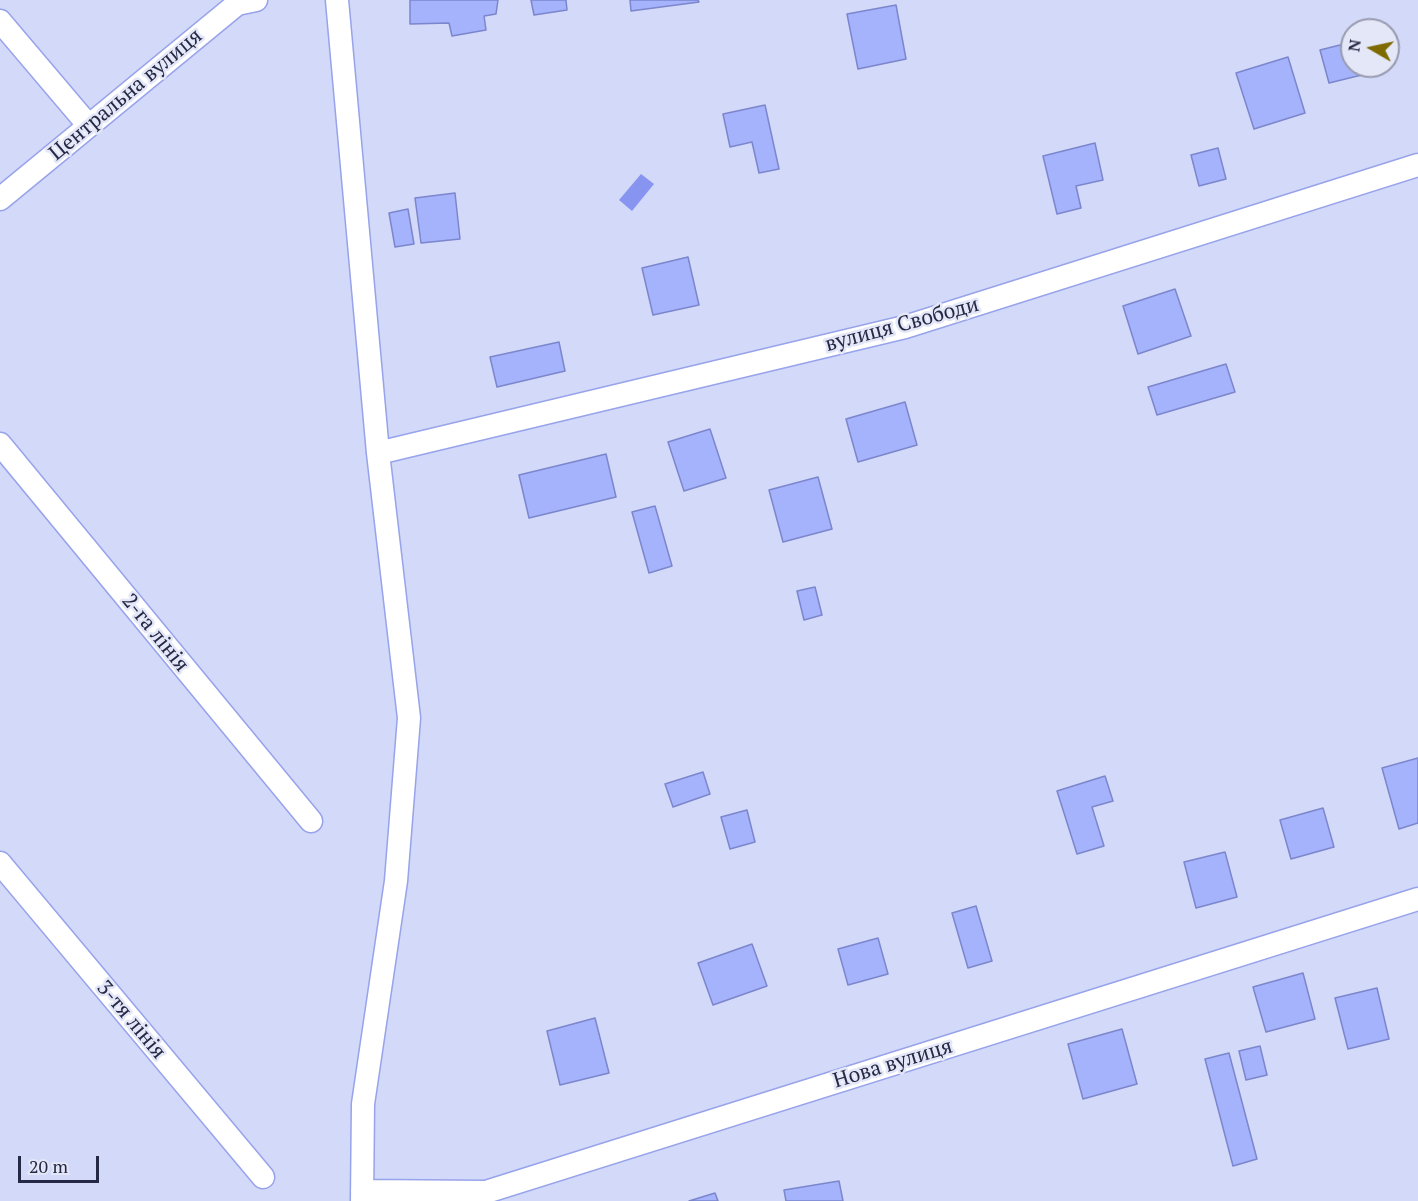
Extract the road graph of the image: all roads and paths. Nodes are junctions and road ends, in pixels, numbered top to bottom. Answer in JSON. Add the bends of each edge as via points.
{"nodes":[{"id":1,"x":256,"y":0,"type":"edge"},
{"id":2,"x":337,"y":0,"type":"edge"},
{"id":3,"x":0,"y":21,"type":"edge"},
{"id":4,"x":89,"y":126,"type":"junction"},
{"id":5,"x":1418,"y":165,"type":"edge"},
{"id":6,"x":0,"y":199,"type":"edge"},
{"id":7,"x":0,"y":444,"type":"edge"},
{"id":8,"x":378,"y":453,"type":"junction"},
{"id":9,"x":311,"y":821,"type":"dead end"},
{"id":10,"x":0,"y":862,"type":"edge"},
{"id":11,"x":1418,"y":899,"type":"edge"},
{"id":12,"x":262,"y":1177,"type":"dead end"},
{"id":13,"x":362,"y":1196,"type":"edge"}],
"edges":[{"from":1,"to":4,"type":"street","name":"Центральна вулиця","via":[[237,4]]},
{"from":2,"to":8,"type":"street"},
{"from":3,"to":4,"type":"street"},
{"from":4,"to":6,"type":"street","name":"Центральна вулиця"},
{"from":5,"to":8,"type":"street","name":"вулиця Свободи","via":[[905,327]]},
{"from":7,"to":9,"type":"street","name":"2-га лінія"},
{"from":8,"to":13,"type":"street","via":[[409,718],[396,881],[363,1104]]},
{"from":10,"to":12,"type":"street","name":"3-тя лінія"},
{"from":11,"to":13,"type":"street","name":"Нова вулиця","via":[[486,1192]]}]}
